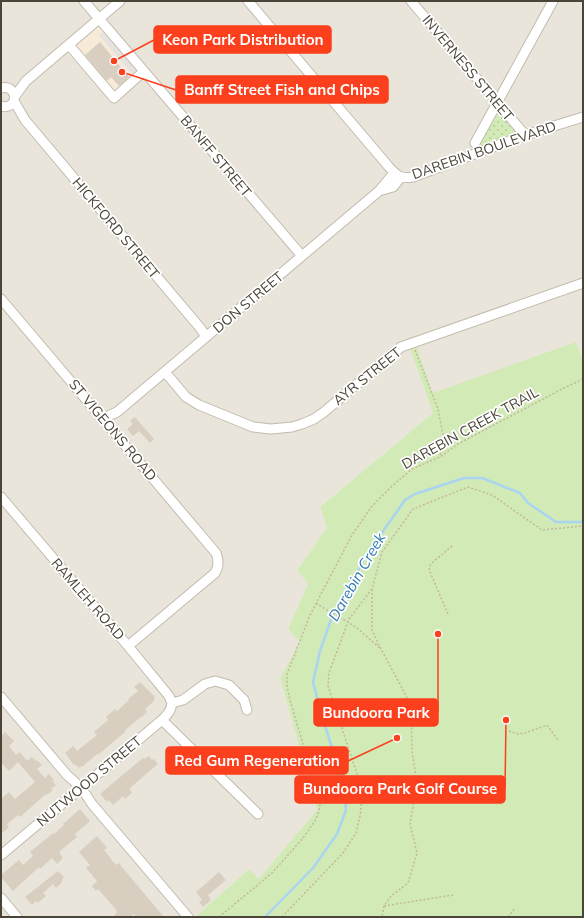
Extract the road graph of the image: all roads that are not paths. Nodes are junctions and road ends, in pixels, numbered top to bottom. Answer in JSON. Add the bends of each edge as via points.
{"nodes":[{"id":1,"x":84,"y":1,"type":"edge"},
{"id":2,"x":120,"y":1,"type":"edge"},
{"id":3,"x":248,"y":1,"type":"edge"},
{"id":4,"x":411,"y":1,"type":"edge"},
{"id":5,"x":554,"y":1,"type":"edge"},
{"id":6,"x":99,"y":19,"type":"junction"},
{"id":7,"x":69,"y":45,"type":"junction"},
{"id":8,"x":144,"y":71,"type":"junction"},
{"id":9,"x":6,"y":95,"type":"edge"},
{"id":10,"x":497,"y":103,"type":"junction"},
{"id":11,"x":583,"y":117,"type":"edge"},
{"id":12,"x":525,"y":135,"type":"junction"},
{"id":13,"x":475,"y":143,"type":"dead end"},
{"id":14,"x":398,"y":175,"type":"junction"},
{"id":15,"x":302,"y":256,"type":"junction"},
{"id":16,"x":583,"y":283,"type":"edge"},
{"id":17,"x":1,"y":299,"type":"edge"},
{"id":18,"x":206,"y":337,"type":"junction"},
{"id":19,"x":165,"y":372,"type":"junction"},
{"id":20,"x":106,"y":422,"type":"junction"},
{"id":21,"x":1,"y":497,"type":"edge"},
{"id":22,"x":128,"y":646,"type":"junction"},
{"id":23,"x":1,"y":697,"type":"edge"},
{"id":24,"x":172,"y":703,"type":"junction"},
{"id":25,"x":247,"y":710,"type":"dead end"},
{"id":26,"x":162,"y":720,"type":"junction"},
{"id":27,"x":79,"y":790,"type":"junction"},
{"id":28,"x":258,"y":814,"type":"dead end"},
{"id":29,"x":1,"y":855,"type":"edge"},
{"id":30,"x":1,"y":898,"type":"edge"},
{"id":31,"x":17,"y":917,"type":"edge"},
{"id":32,"x":188,"y":917,"type":"edge"}],
"edges":[{"from":1,"to":6,"type":"street","name":"BANFF STREET"},
{"from":2,"to":6,"type":"street"},
{"from":3,"to":14,"type":"street","name":"DAREBIN BOULEVARD"},
{"from":4,"to":10,"type":"street","name":"INVERNESS STREET"},
{"from":5,"to":10,"type":"street"},
{"from":6,"to":7,"type":"street"},
{"from":6,"to":8,"type":"street","name":"BANFF STREET"},
{"from":7,"to":8,"type":"street","via":[[114,98]]},
{"from":7,"to":9,"type":"street"},
{"from":8,"to":15,"type":"street","name":"BANFF STREET"},
{"from":9,"to":18,"type":"street","name":"HICKFORD STREET"},
{"from":10,"to":12,"type":"street","name":"INVERNESS STREET"},
{"from":10,"to":13,"type":"street"},
{"from":11,"to":12,"type":"street","name":"DAREBIN BOULEVARD"},
{"from":12,"to":14,"type":"street","name":"DAREBIN BOULEVARD","via":[[413,177]]},
{"from":14,"to":15,"type":"street","name":"DON STREET","via":[[393,187],[379,191]]},
{"from":15,"to":18,"type":"street","name":"DON STREET"},
{"from":16,"to":19,"type":"street","name":"AYR STREET","via":[[401,348],[324,412],[302,424],[271,429],[253,427],[186,397]]},
{"from":17,"to":20,"type":"street","name":"ST VIGEONS ROAD"},
{"from":18,"to":19,"type":"street","name":"DON STREET"},
{"from":19,"to":20,"type":"street","name":"DON STREET","via":[[117,412],[113,419]]},
{"from":20,"to":22,"type":"street","name":"ST VIGEONS ROAD","via":[[216,553],[219,564],[215,573]]},
{"from":21,"to":22,"type":"street","name":"RAMLEH ROAD"},
{"from":22,"to":24,"type":"street","name":"RAMLEH ROAD"},
{"from":23,"to":27,"type":"street","via":[[67,775],[72,786]]},
{"from":24,"to":25,"type":"street","via":[[183,700],[205,684],[215,681],[229,685],[244,700]]},
{"from":24,"to":26,"type":"street","name":"NUTWOOD STREET","via":[[171,709]]},
{"from":26,"to":27,"type":"street","name":"NUTWOOD STREET"},
{"from":26,"to":28,"type":"street"},
{"from":27,"to":29,"type":"street","name":"NUTWOOD STREET"},
{"from":27,"to":32,"type":"street","via":[[82,797],[92,804]]},
{"from":30,"to":31,"type":"street"}]}
